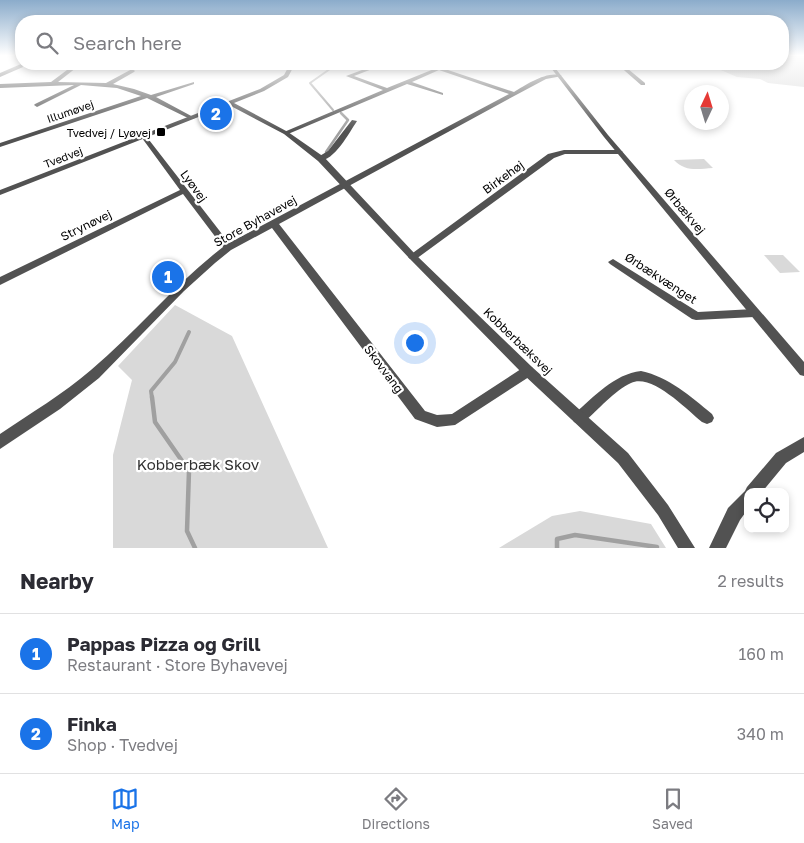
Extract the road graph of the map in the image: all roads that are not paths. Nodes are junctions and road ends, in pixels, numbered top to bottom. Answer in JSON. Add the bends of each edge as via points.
{"nodes":[{"id":1,"x":56,"y":81,"type":"edge"},
{"id":2,"x":114,"y":81,"type":"edge"},
{"id":3,"x":280,"y":81,"type":"edge"},
{"id":4,"x":361,"y":81,"type":"edge"},
{"id":5,"x":410,"y":81,"type":"edge"},
{"id":6,"x":473,"y":81,"type":"edge"},
{"id":7,"x":540,"y":81,"type":"edge"},
{"id":8,"x":563,"y":81,"type":"edge"},
{"id":9,"x":639,"y":81,"type":"edge"},
{"id":10,"x":407,"y":82,"type":"junction"},
{"id":11,"x":192,"y":83,"type":"dead end"},
{"id":12,"x":643,"y":84,"type":"dead end"},
{"id":13,"x":50,"y":85,"type":"junction"},
{"id":14,"x":79,"y":85,"type":"junction"},
{"id":15,"x":0,"y":86,"type":"edge"},
{"id":16,"x":104,"y":86,"type":"junction"},
{"id":17,"x":387,"y":90,"type":"junction"},
{"id":18,"x":441,"y":94,"type":"dead end"},
{"id":19,"x":514,"y":94,"type":"junction"},
{"id":20,"x":149,"y":97,"type":"junction"},
{"id":21,"x":230,"y":103,"type":"junction"},
{"id":22,"x":37,"y":105,"type":"dead end"},
{"id":23,"x":192,"y":118,"type":"junction"},
{"id":24,"x":354,"y":121,"type":"dead end"},
{"id":25,"x":286,"y":133,"type":"junction"},
{"id":26,"x":144,"y":137,"type":"junction"},
{"id":27,"x":0,"y":145,"type":"edge"},
{"id":28,"x":619,"y":152,"type":"junction"},
{"id":29,"x":321,"y":159,"type":"junction"},
{"id":30,"x":347,"y":185,"type":"junction"},
{"id":31,"x":184,"y":191,"type":"junction"},
{"id":32,"x":0,"y":193,"type":"edge"},
{"id":33,"x":274,"y":223,"type":"junction"},
{"id":34,"x":228,"y":248,"type":"junction"},
{"id":35,"x":413,"y":257,"type":"junction"},
{"id":36,"x":614,"y":262,"type":"dead end"},
{"id":37,"x":0,"y":281,"type":"edge"},
{"id":38,"x":754,"y":313,"type":"junction"},
{"id":39,"x":528,"y":371,"type":"junction"},
{"id":40,"x":804,"y":371,"type":"edge"},
{"id":41,"x":579,"y":418,"type":"junction"},
{"id":42,"x":707,"y":418,"type":"dead end"},
{"id":43,"x":0,"y":442,"type":"edge"},
{"id":44,"x":804,"y":444,"type":"edge"},
{"id":45,"x":755,"y":488,"type":"edge"},
{"id":46,"x":744,"y":502,"type":"edge"},
{"id":47,"x":687,"y":548,"type":"edge"},
{"id":48,"x":717,"y":548,"type":"edge"}],
"edges":[{"from":1,"to":13,"type":"street"},
{"from":2,"to":16,"type":"street"},
{"from":3,"to":21,"type":"street","name":"Tvedvej"},
{"from":4,"to":17,"type":"street"},
{"from":5,"to":10,"type":"street"},
{"from":6,"to":19,"type":"street"},
{"from":7,"to":19,"type":"street","name":"Store Byhavevej"},
{"from":8,"to":28,"type":"street","name":"Ørbækvej"},
{"from":9,"to":12,"type":"street"},
{"from":10,"to":17,"type":"street"},
{"from":10,"to":18,"type":"street"},
{"from":11,"to":20,"type":"street","name":"Illumøvej"},
{"from":13,"to":14,"type":"street"},
{"from":13,"to":15,"type":"street"},
{"from":14,"to":16,"type":"street"},
{"from":14,"to":22,"type":"street"},
{"from":16,"to":20,"type":"street","via":[[131,90]]},
{"from":17,"to":25,"type":"street"},
{"from":19,"to":30,"type":"street","name":"Store Byhavevej"},
{"from":20,"to":23,"type":"street"},
{"from":20,"to":27,"type":"street","name":"Illumøvej"},
{"from":21,"to":23,"type":"street","name":"Tvedvej"},
{"from":21,"to":25,"type":"street","name":"Kobberbæksvej"},
{"from":23,"to":26,"type":"street","name":"Tvedvej"},
{"from":24,"to":29,"type":"street","via":[[331,154]]},
{"from":25,"to":29,"type":"street","name":"Kobberbæksvej"},
{"from":26,"to":31,"type":"street","name":"Lyøvej"},
{"from":26,"to":32,"type":"street","name":"Tvedvej"},
{"from":28,"to":35,"type":"street","name":"Birkehøj","via":[[564,152],[551,156]]},
{"from":28,"to":38,"type":"street","name":"Ørbækvej"},
{"from":29,"to":30,"type":"street","name":"Kobberbæksvej"},
{"from":30,"to":33,"type":"street","name":"Store Byhavevej"},
{"from":30,"to":35,"type":"street","name":"Kobberbæksvej"},
{"from":31,"to":34,"type":"street","name":"Lyøvej"},
{"from":31,"to":37,"type":"street","name":"Strynøvej"},
{"from":33,"to":34,"type":"street","name":"Store Byhavevej"},
{"from":33,"to":39,"type":"street","name":"Skovvang","via":[[420,415],[443,423],[456,419]]},
{"from":34,"to":43,"type":"street","name":"Store Byhavevej","via":[[202,267],[106,364]]},
{"from":35,"to":39,"type":"street","name":"Kobberbæksvej"},
{"from":36,"to":38,"type":"street","name":"Ørbækvænget","via":[[696,316]]},
{"from":38,"to":40,"type":"street","name":"Ørbækvej"},
{"from":39,"to":41,"type":"street","name":"Kobberbæksvej"},
{"from":41,"to":42,"type":"street","via":[[630,377],[644,376],[661,382]]},
{"from":41,"to":47,"type":"street","name":"Kobberbæksvej","via":[[623,458],[664,510]]},
{"from":44,"to":45,"type":"street","via":[[781,458]]},
{"from":46,"to":48,"type":"street"}]}
